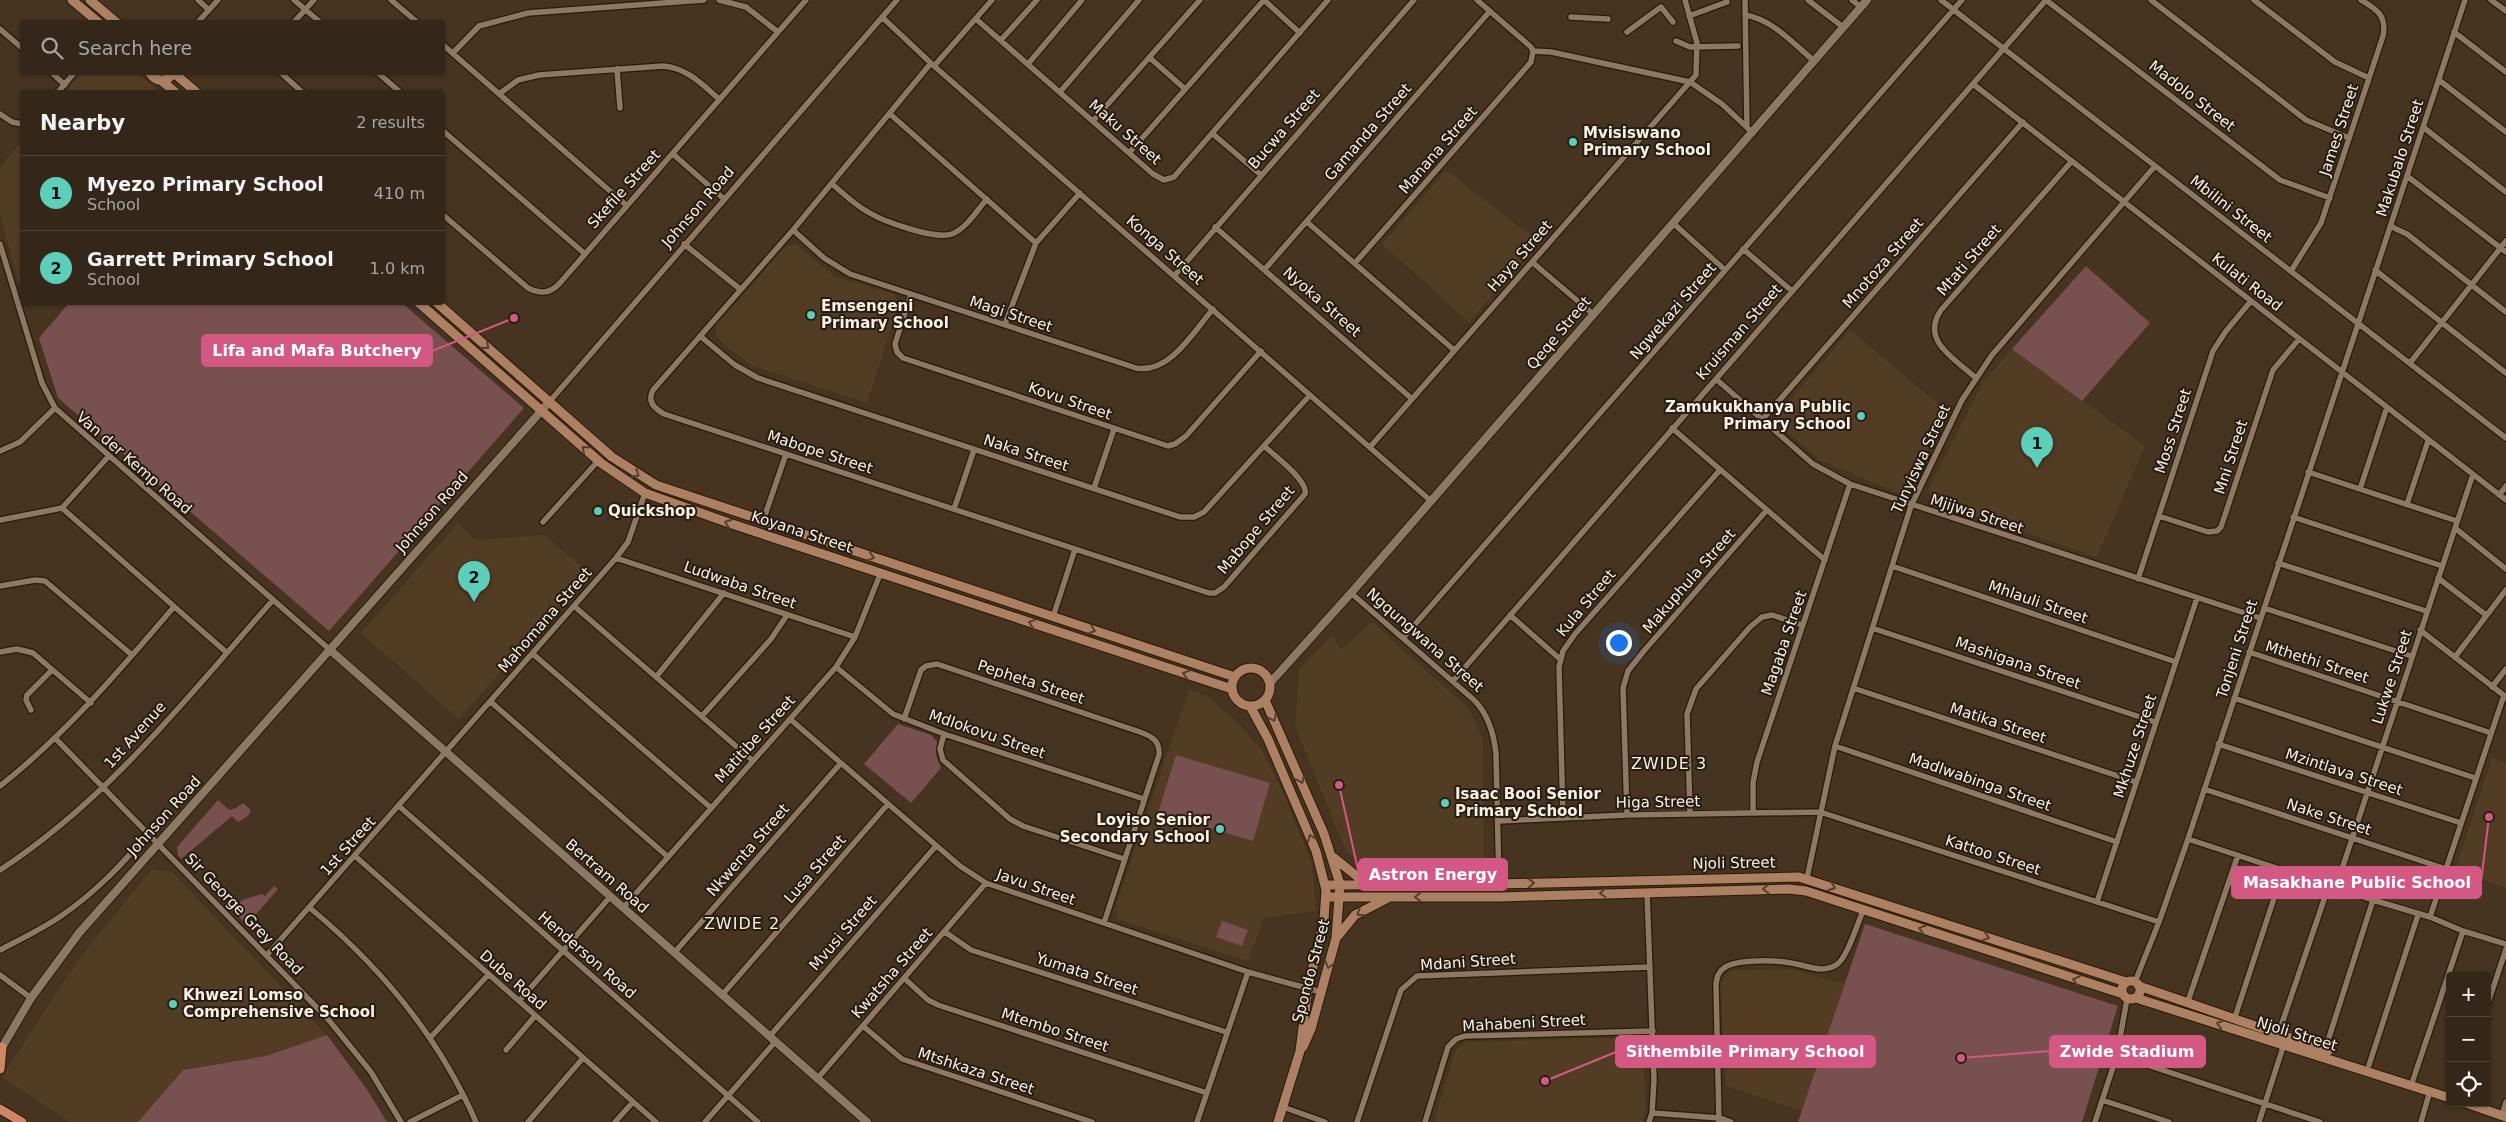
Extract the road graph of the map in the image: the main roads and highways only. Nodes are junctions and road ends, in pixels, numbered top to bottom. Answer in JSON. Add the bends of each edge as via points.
{"nodes":[{"id":1,"x":72,"y":0,"type":"edge"},
{"id":2,"x":90,"y":0,"type":"edge"},
{"id":3,"x":96,"y":20,"type":"edge"},
{"id":4,"x":114,"y":20,"type":"edge"},
{"id":5,"x":152,"y":75,"type":"edge"},
{"id":6,"x":172,"y":75,"type":"edge"},
{"id":7,"x":176,"y":75,"type":"edge"},
{"id":8,"x":162,"y":81,"type":"junction"},
{"id":9,"x":173,"y":90,"type":"edge"},
{"id":10,"x":194,"y":90,"type":"edge"},
{"id":11,"x":421,"y":305,"type":"edge"},
{"id":12,"x":439,"y":305,"type":"edge"},
{"id":13,"x":1236,"y":677,"type":"junction"},
{"id":14,"x":1232,"y":689,"type":"junction"},
{"id":15,"x":1265,"y":700,"type":"junction"},
{"id":16,"x":1250,"y":706,"type":"junction"},
{"id":17,"x":1332,"y":857,"type":"junction"},
{"id":18,"x":1325,"y":884,"type":"junction"},
{"id":19,"x":1340,"y":884,"type":"junction"},
{"id":20,"x":1372,"y":884,"type":"junction"},
{"id":21,"x":1326,"y":897,"type":"junction"},
{"id":22,"x":1340,"y":897,"type":"junction"},
{"id":23,"x":1391,"y":897,"type":"junction"},
{"id":24,"x":1336,"y":938,"type":"junction"},
{"id":25,"x":2133,"y":983,"type":"junction"},
{"id":26,"x":2129,"y":997,"type":"junction"},
{"id":27,"x":1,"y":1049,"type":"edge"},
{"id":28,"x":1300,"y":1052,"type":"junction"},
{"id":29,"x":0,"y":1069,"type":"edge"},
{"id":30,"x":2446,"y":1091,"type":"edge"},
{"id":31,"x":2446,"y":1097,"type":"edge"},
{"id":32,"x":0,"y":1099,"type":"edge"},
{"id":33,"x":2491,"y":1106,"type":"edge"},
{"id":34,"x":2486,"y":1107,"type":"edge"},
{"id":35,"x":0,"y":1109,"type":"edge"},
{"id":36,"x":2505,"y":1111,"type":"edge"},
{"id":37,"x":11,"y":1115,"type":"junction"},
{"id":38,"x":22,"y":1122,"type":"edge"},
{"id":39,"x":1278,"y":1122,"type":"edge"}],
"edges":[{"from":1,"to":3,"type":"main road"},
{"from":2,"to":4,"type":"main road"},
{"from":5,"to":8,"type":"main road"},
{"from":6,"to":8,"type":"main road"},
{"from":7,"to":10,"type":"main road"},
{"from":8,"to":9,"type":"main road"},
{"from":14,"to":11,"type":"main road","name":"Koyana Street","one_way":true,"via":[[645,493],[598,460]]},
{"from":12,"to":13,"type":"main road","name":"Koyana Street","one_way":true,"via":[[612,457],[649,482]]},
{"from":13,"to":14,"type":"main road"},
{"from":13,"to":15,"type":"main road","via":[[1242,671],[1255,668],[1263,672],[1270,683],[1270,692]]},
{"from":14,"to":16,"type":"main road","via":[[1238,700]]},
{"from":15,"to":16,"type":"main road"},
{"from":15,"to":17,"type":"main road","name":"Spondo Street","one_way":true},
{"from":18,"to":16,"type":"main road","name":"Spondo Street","one_way":true,"via":[[1302,816]]},
{"from":17,"to":19,"type":"main road","name":"Spondo Street"},
{"from":17,"to":20,"type":"main road"},
{"from":18,"to":19,"type":"main road","name":"Njoli Street"},
{"from":18,"to":21,"type":"main road","name":"Spondo Street"},
{"from":19,"to":20,"type":"main road","name":"Njoli Street"},
{"from":19,"to":22,"type":"main road","name":"Spondo Street"},
{"from":20,"to":25,"type":"main road","name":"Njoli Street","one_way":true,"via":[[1499,884],[1768,876],[1807,878]]},
{"from":21,"to":22,"type":"main road","name":"Njoli Street"},
{"from":21,"to":28,"type":"main road","name":"Spondo Street","via":[[1321,941],[1308,988]]},
{"from":22,"to":23,"type":"main road","name":"Njoli Street"},
{"from":22,"to":24,"type":"main road","name":"Spondo Street"},
{"from":23,"to":24,"type":"main road","one_way":true,"via":[[1355,915]]},
{"from":26,"to":23,"type":"main road","name":"Njoli Street","one_way":true,"via":[[1789,888]]},
{"from":24,"to":28,"type":"main road","name":"Spondo Street","one_way":true},
{"from":25,"to":26,"type":"main road","via":[[2122,988]]},
{"from":25,"to":26,"type":"main road","via":[[2140,992]]},
{"from":25,"to":30,"type":"main road","name":"Njoli Street"},
{"from":31,"to":26,"type":"main road","name":"Njoli Street","one_way":true},
{"from":27,"to":29,"type":"main road"},
{"from":28,"to":39,"type":"main road","name":"Spondo Street"},
{"from":32,"to":37,"type":"main road"},
{"from":33,"to":36,"type":"main road"},
{"from":34,"to":36,"type":"main road"},
{"from":35,"to":37,"type":"main road"},
{"from":37,"to":38,"type":"main road"}]}
